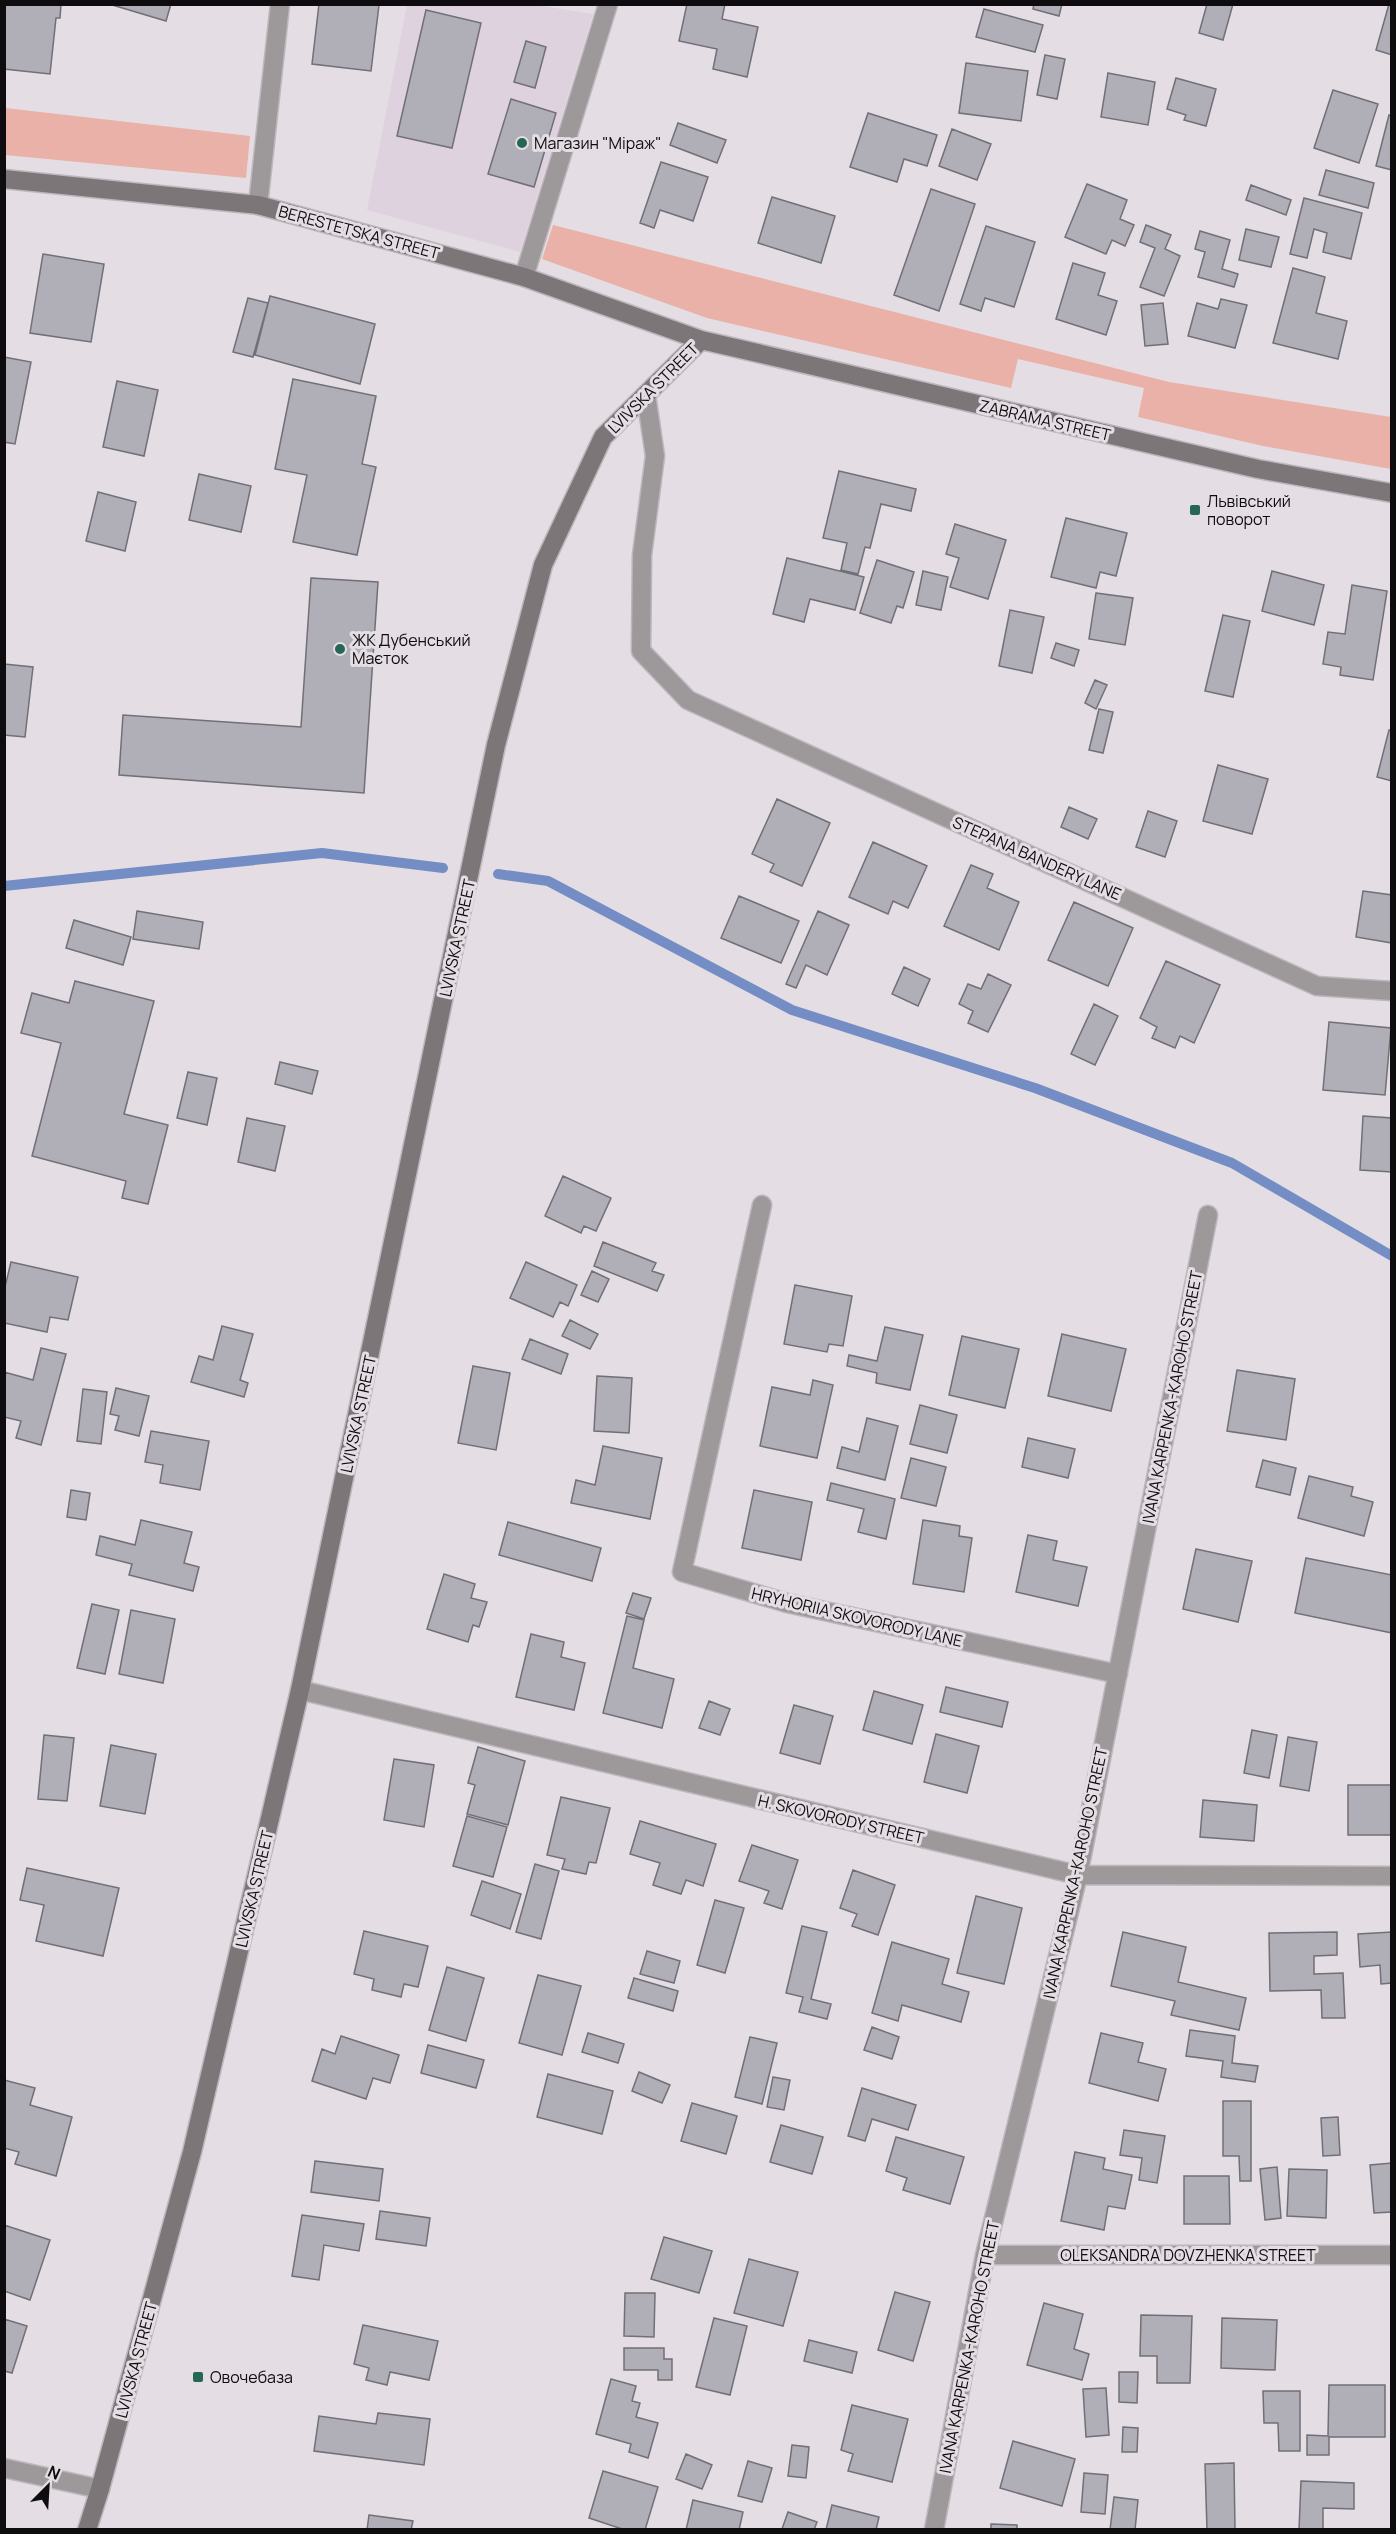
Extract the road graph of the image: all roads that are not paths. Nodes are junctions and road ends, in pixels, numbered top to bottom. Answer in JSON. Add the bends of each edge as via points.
{"nodes":[{"id":1,"x":280,"y":4,"type":"edge"},
{"id":2,"x":608,"y":4,"type":"edge"},
{"id":3,"x":4,"y":178,"type":"edge"},
{"id":4,"x":258,"y":205,"type":"junction"},
{"id":5,"x":524,"y":277,"type":"junction"},
{"id":6,"x":701,"y":340,"type":"junction"},
{"id":7,"x":646,"y":395,"type":"junction"},
{"id":8,"x":1392,"y":493,"type":"edge"},
{"id":9,"x":1392,"y":991,"type":"edge"},
{"id":10,"x":762,"y":1205,"type":"dead end"},
{"id":11,"x":1208,"y":1215,"type":"dead end"},
{"id":12,"x":1118,"y":1674,"type":"junction"},
{"id":13,"x":300,"y":1690,"type":"junction"},
{"id":14,"x":1078,"y":1875,"type":"junction"},
{"id":15,"x":1392,"y":1876,"type":"edge"},
{"id":16,"x":984,"y":2255,"type":"junction"},
{"id":17,"x":1392,"y":2256,"type":"edge"},
{"id":18,"x":4,"y":2468,"type":"edge"},
{"id":19,"x":100,"y":2489,"type":"junction"},
{"id":20,"x":87,"y":2529,"type":"edge"},
{"id":21,"x":934,"y":2529,"type":"edge"}],
"edges":[{"from":1,"to":4,"type":"street"},
{"from":2,"to":5,"type":"street"},
{"from":3,"to":4,"type":"main road","name":"BERESTETSKA STREET"},
{"from":4,"to":5,"type":"main road","name":"BERESTETSKA STREET"},
{"from":5,"to":6,"type":"main road","name":"BERESTETSKA STREET"},
{"from":6,"to":7,"type":"main road","name":"LVIVSKA STREET"},
{"from":6,"to":8,"type":"main road","name":"ZABRAMA STREET","via":[[1258,469]]},
{"from":7,"to":9,"type":"street","name":"STEPANA BANDERY LANE","via":[[655,456],[642,555],[641,651],[688,700],[1317,986]]},
{"from":7,"to":13,"type":"main road","name":"LVIVSKA STREET","via":[[603,437],[543,565],[496,745]]},
{"from":10,"to":12,"type":"street","name":"HRYHORIIA SKOVORODY LANE","via":[[682,1572],[787,1604]]},
{"from":11,"to":12,"type":"street","name":"IVANA KARPENKA-KAROHO STREET"},
{"from":12,"to":14,"type":"street","name":"IVANA KARPENKA-KAROHO STREET"},
{"from":13,"to":14,"type":"street","name":"H. SKOVORODY STREET"},
{"from":13,"to":19,"type":"main road","name":"LVIVSKA STREET","via":[[192,2152]]},
{"from":14,"to":15,"type":"street","name":"H. SKOVORODY STREET"},
{"from":14,"to":16,"type":"street","name":"IVANA KARPENKA-KAROHO STREET"},
{"from":16,"to":17,"type":"street","name":"OLEKSANDRA DOVZHENKA STREET"},
{"from":16,"to":21,"type":"street","name":"IVANA KARPENKA-KAROHO STREET"},
{"from":18,"to":19,"type":"street"},
{"from":19,"to":20,"type":"main road","name":"LVIVSKA STREET"}]}
